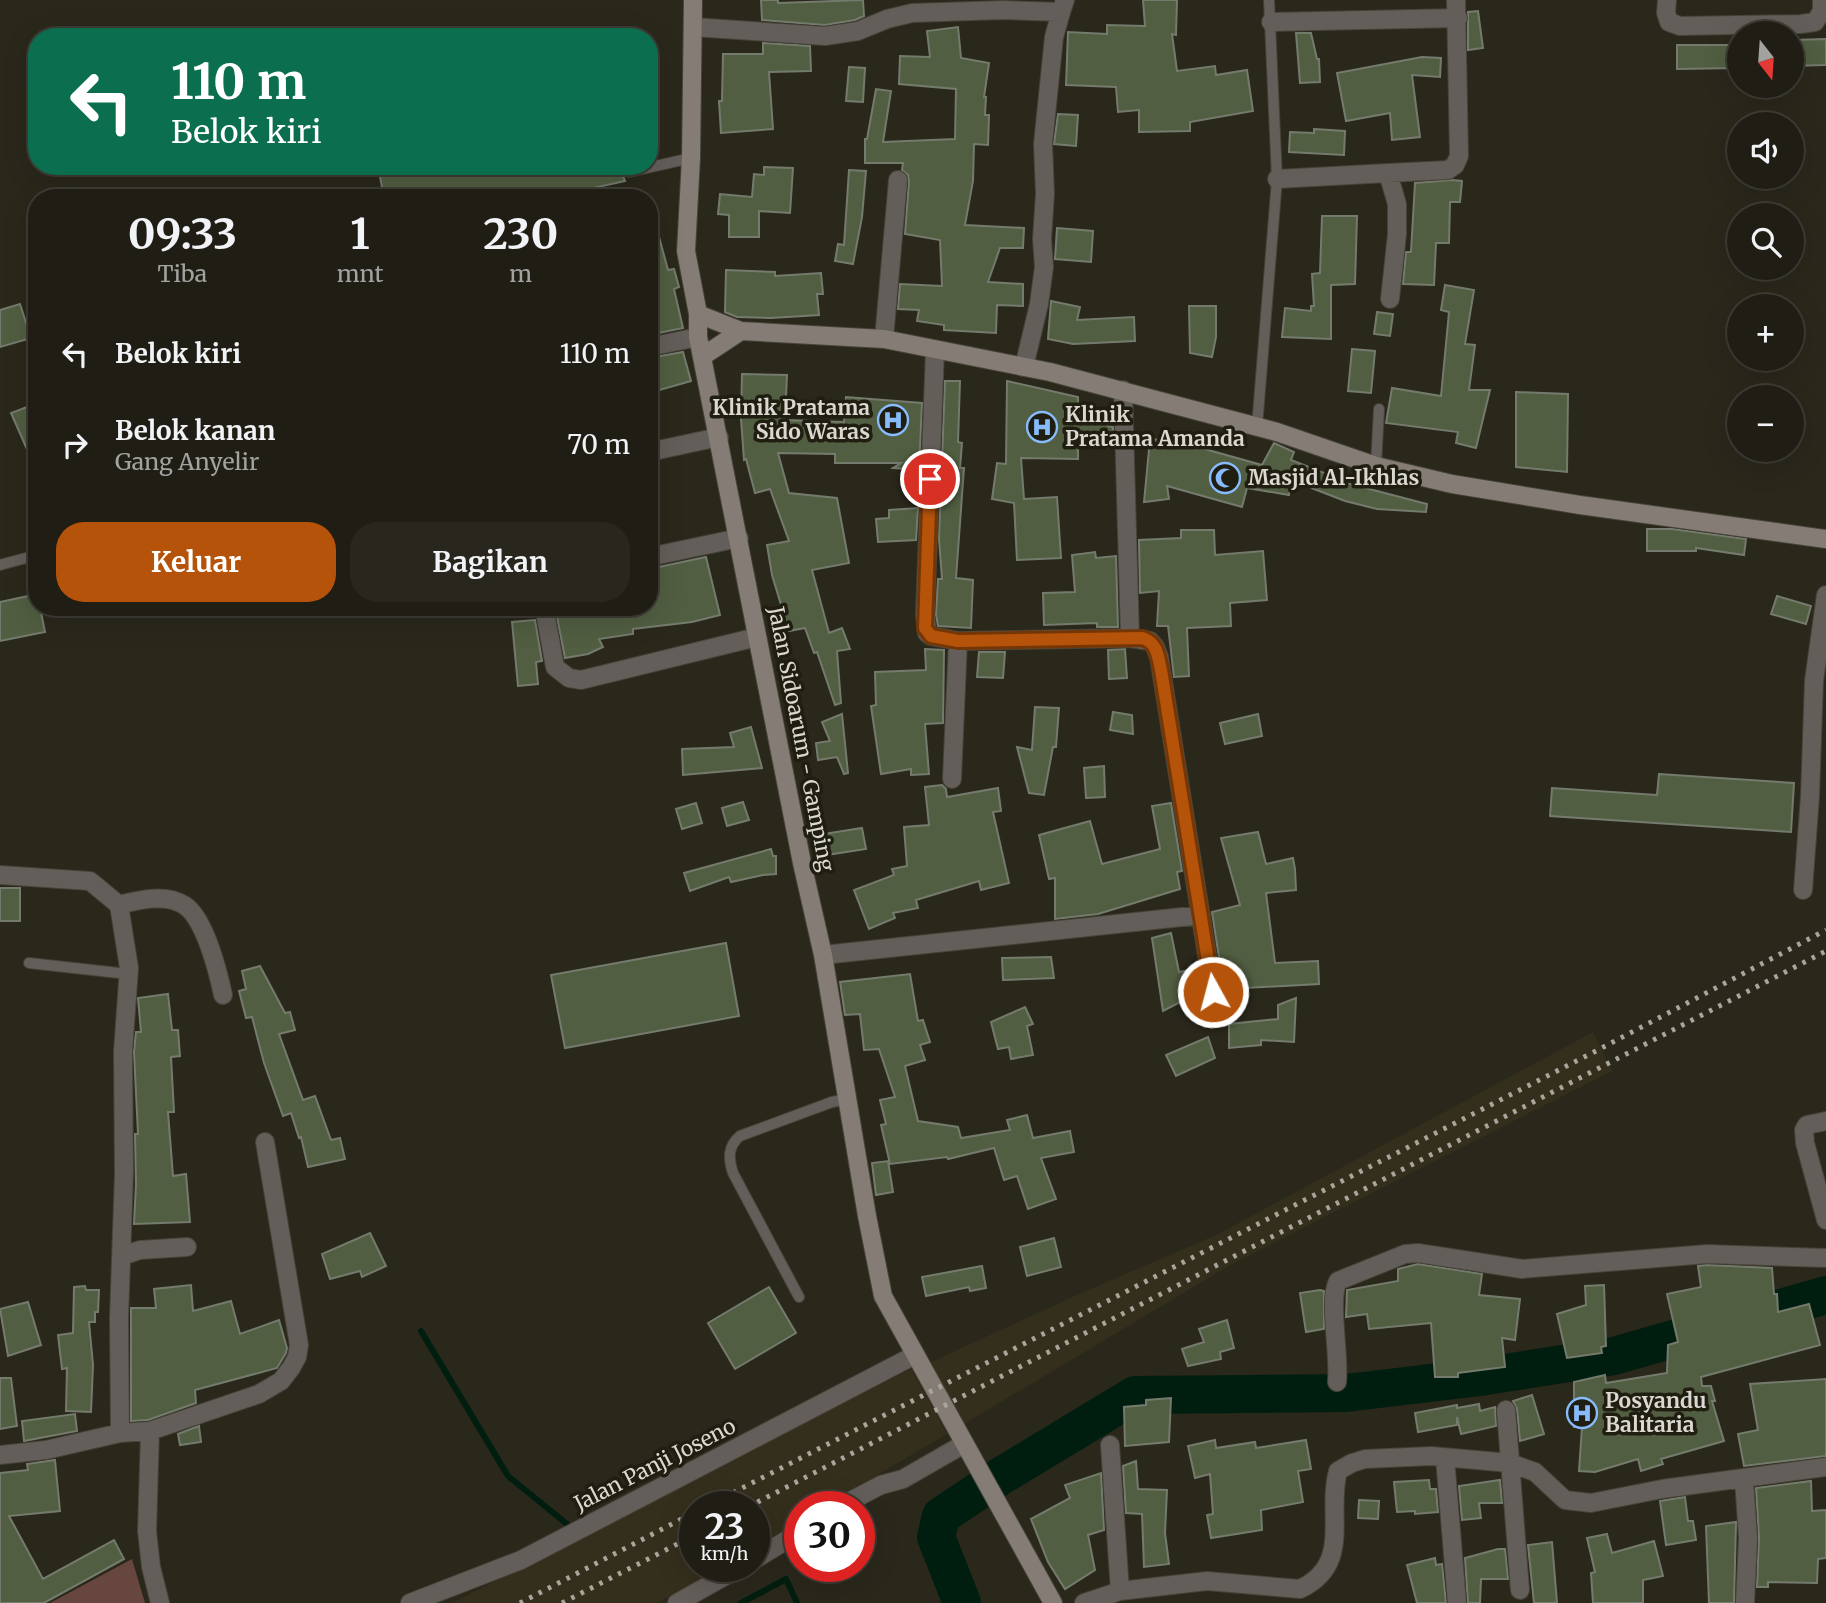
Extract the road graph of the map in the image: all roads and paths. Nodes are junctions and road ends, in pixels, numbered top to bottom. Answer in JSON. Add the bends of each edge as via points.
{"nodes":[{"id":1,"x":694,"y":0,"type":"edge"},
{"id":2,"x":1269,"y":0,"type":"edge"},
{"id":3,"x":1667,"y":0,"type":"edge"},
{"id":4,"x":1822,"y":0,"type":"edge"},
{"id":5,"x":1063,"y":6,"type":"edge"},
{"id":6,"x":1457,"y":9,"type":"edge"},
{"id":7,"x":1271,"y":22,"type":"junction"},
{"id":8,"x":693,"y":27,"type":"junction"},
{"id":9,"x":691,"y":158,"type":"junction"},
{"id":10,"x":658,"y":165,"type":"edge"},
{"id":11,"x":1388,"y":173,"type":"junction"},
{"id":12,"x":1277,"y":179,"type":"junction"},
{"id":13,"x":898,"y":180,"type":"dead end"},
{"id":14,"x":1390,"y":299,"type":"dead end"},
{"id":15,"x":698,"y":314,"type":"junction"},
{"id":16,"x":741,"y":331,"type":"junction"},
{"id":17,"x":698,"y":337,"type":"junction"},
{"id":18,"x":884,"y":339,"type":"junction"},
{"id":19,"x":658,"y":345,"type":"edge"},
{"id":20,"x":935,"y":350,"type":"junction"},
{"id":21,"x":704,"y":356,"type":"junction"},
{"id":22,"x":1024,"y":367,"type":"junction"},
{"id":23,"x":1123,"y":390,"type":"junction"},
{"id":24,"x":1380,"y":409,"type":"dead end"},
{"id":25,"x":1257,"y":427,"type":"junction"},
{"id":26,"x":719,"y":437,"type":"junction"},
{"id":27,"x":658,"y":450,"type":"edge"},
{"id":28,"x":1376,"y":466,"type":"junction"},
{"id":29,"x":738,"y":538,"type":"junction"},
{"id":30,"x":1826,"y":539,"type":"edge"},
{"id":31,"x":658,"y":555,"type":"edge"},
{"id":32,"x":28,"y":557,"type":"edge"},
{"id":33,"x":0,"y":565,"type":"edge"},
{"id":34,"x":1826,"y":595,"type":"edge"},
{"id":35,"x":546,"y":616,"type":"edge"},
{"id":36,"x":757,"y":637,"type":"junction"},
{"id":37,"x":1130,"y":638,"type":"junction"},
{"id":38,"x":958,"y":641,"type":"junction"},
{"id":39,"x":952,"y":779,"type":"dead end"},
{"id":40,"x":0,"y":874,"type":"edge"},
{"id":41,"x":1803,"y":890,"type":"dead end"},
{"id":42,"x":119,"y":905,"type":"junction"},
{"id":43,"x":1201,"y":915,"type":"junction"},
{"id":44,"x":823,"y":955,"type":"junction"},
{"id":45,"x":29,"y":963,"type":"dead end"},
{"id":46,"x":128,"y":974,"type":"junction"},
{"id":47,"x":1213,"y":992,"type":"dead end"},
{"id":48,"x":223,"y":995,"type":"dead end"},
{"id":49,"x":847,"y":1100,"type":"junction"},
{"id":50,"x":1826,"y":1121,"type":"edge"},
{"id":51,"x":265,"y":1142,"type":"dead end"},
{"id":52,"x":1826,"y":1220,"type":"edge"},
{"id":53,"x":187,"y":1247,"type":"dead end"},
{"id":54,"x":122,"y":1256,"type":"junction"},
{"id":55,"x":1826,"y":1258,"type":"edge"},
{"id":56,"x":799,"y":1297,"type":"dead end"},
{"id":57,"x":915,"y":1355,"type":"junction"},
{"id":58,"x":1337,"y":1382,"type":"dead end"},
{"id":59,"x":1506,"y":1410,"type":"dead end"},
{"id":60,"x":150,"y":1431,"type":"junction"},
{"id":61,"x":120,"y":1433,"type":"junction"},
{"id":62,"x":964,"y":1444,"type":"junction"},
{"id":63,"x":1110,"y":1446,"type":"dead end"},
{"id":64,"x":0,"y":1455,"type":"edge"},
{"id":65,"x":1444,"y":1458,"type":"junction"},
{"id":66,"x":1510,"y":1463,"type":"junction"},
{"id":67,"x":1826,"y":1467,"type":"edge"},
{"id":68,"x":1744,"y":1479,"type":"junction"},
{"id":69,"x":870,"y":1491,"type":"edge"},
{"id":70,"x":714,"y":1582,"type":"edge"},
{"id":71,"x":1520,"y":1590,"type":"dead end"},
{"id":72,"x":1120,"y":1591,"type":"junction"},
{"id":73,"x":1301,"y":1596,"type":"edge"},
{"id":74,"x":160,"y":1603,"type":"edge"},
{"id":75,"x":410,"y":1603,"type":"edge"},
{"id":76,"x":677,"y":1603,"type":"edge"},
{"id":77,"x":1053,"y":1603,"type":"edge"},
{"id":78,"x":1084,"y":1603,"type":"edge"},
{"id":79,"x":1457,"y":1603,"type":"edge"},
{"id":80,"x":1745,"y":1603,"type":"edge"}],
"edges":[{"from":1,"to":8,"type":"main road","name":"Jalan Sidoarum - Gamping"},
{"from":2,"to":7,"type":"lane"},
{"from":3,"to":4,"type":"street","via":[[1669,22],[1679,26],[1815,22]]},
{"from":5,"to":8,"type":"street","via":[[912,13],[858,31],[825,36]]},
{"from":5,"to":22,"type":"street","via":[[1052,46],[1043,144],[1044,267]]},
{"from":6,"to":7,"type":"street"},
{"from":6,"to":11,"type":"street","via":[[1458,161],[1448,170]]},
{"from":7,"to":12,"type":"lane"},
{"from":8,"to":9,"type":"main road","name":"Jalan Sidoarum - Gamping"},
{"from":9,"to":10,"type":"lane"},
{"from":9,"to":15,"type":"main road","name":"Jalan Sidoarum - Gamping","via":[[686,251]]},
{"from":11,"to":12,"type":"street"},
{"from":11,"to":14,"type":"street","via":[[1397,204]]},
{"from":12,"to":25,"type":"lane"},
{"from":13,"to":18,"type":"street"},
{"from":15,"to":16,"type":"main road"},
{"from":15,"to":17,"type":"main road","name":"Jalan Sidoarum - Gamping"},
{"from":16,"to":18,"type":"main road"},
{"from":16,"to":21,"type":"main road"},
{"from":17,"to":19,"type":"street"},
{"from":17,"to":21,"type":"main road","name":"Jalan Sidoarum - Gamping"},
{"from":18,"to":20,"type":"main road"},
{"from":20,"to":22,"type":"main road"},
{"from":20,"to":38,"type":"street","via":[[925,628],[931,636]]},
{"from":21,"to":26,"type":"main road","name":"Jalan Sidoarum - Gamping"},
{"from":22,"to":23,"type":"main road"},
{"from":23,"to":25,"type":"main road"},
{"from":23,"to":37,"type":"street"},
{"from":24,"to":28,"type":"lane"},
{"from":25,"to":28,"type":"main road"},
{"from":26,"to":27,"type":"street"},
{"from":26,"to":29,"type":"main road","name":"Jalan Sidoarum - Gamping"},
{"from":28,"to":30,"type":"main road","via":[[1510,495]]},
{"from":29,"to":31,"type":"street"},
{"from":29,"to":36,"type":"main road","name":"Jalan Sidoarum - Gamping"},
{"from":32,"to":33,"type":"lane"},
{"from":34,"to":41,"type":"street","via":[[1814,681]]},
{"from":35,"to":36,"type":"street","via":[[555,667],[569,678],[581,680]]},
{"from":36,"to":44,"type":"main road","name":"Jalan Sidoarum - Gamping"},
{"from":37,"to":38,"type":"street"},
{"from":37,"to":43,"type":"street","via":[[1150,640],[1158,657]]},
{"from":38,"to":39,"type":"street"},
{"from":40,"to":42,"type":"street","via":[[90,881]]},
{"from":42,"to":46,"type":"street"},
{"from":42,"to":48,"type":"street","via":[[150,898],[184,904],[208,942]]},
{"from":43,"to":44,"type":"street"},
{"from":43,"to":47,"type":"street"},
{"from":44,"to":49,"type":"main road","name":"Jalan Sidoarum - Gamping"},
{"from":45,"to":46,"type":"lane"},
{"from":46,"to":54,"type":"street"},
{"from":49,"to":56,"type":"lane","via":[[740,1136],[730,1152],[733,1173]]},
{"from":49,"to":57,"type":"main road","name":"Jalan Sidoarum - Gamping","via":[[883,1297]]},
{"from":50,"to":52,"type":"street","via":[[1804,1130]]},
{"from":51,"to":60,"type":"street","via":[[299,1345],[297,1357],[281,1381],[259,1394]]},
{"from":53,"to":54,"type":"street"},
{"from":54,"to":61,"type":"street"},
{"from":55,"to":58,"type":"street","via":[[1707,1254],[1522,1269],[1405,1254],[1338,1281]]},
{"from":57,"to":62,"type":"main road","name":"Jalan Sidoarum - Gamping"},
{"from":57,"to":75,"type":"street","name":"Jalan Panji Joseno","via":[[521,1560]]},
{"from":59,"to":66,"type":"street"},
{"from":60,"to":61,"type":"street"},
{"from":60,"to":74,"type":"street","via":[[147,1531]]},
{"from":61,"to":64,"type":"street"},
{"from":62,"to":69,"type":"street","via":[[904,1479]]},
{"from":62,"to":77,"type":"main road","name":"Jalan Sidoarum - Gamping"},
{"from":63,"to":72,"type":"street"},
{"from":65,"to":66,"type":"street"},
{"from":65,"to":73,"type":"street","via":[[1365,1459],[1338,1471],[1329,1563]]},
{"from":65,"to":79,"type":"street"},
{"from":66,"to":68,"type":"street","via":[[1535,1472],[1565,1500],[1591,1503]]},
{"from":66,"to":71,"type":"street"},
{"from":67,"to":68,"type":"street"},
{"from":68,"to":80,"type":"street","via":[[1748,1538]]},
{"from":70,"to":76,"type":"street"},
{"from":72,"to":73,"type":"street","via":[[1207,1581]]},
{"from":72,"to":78,"type":"street"}]}
